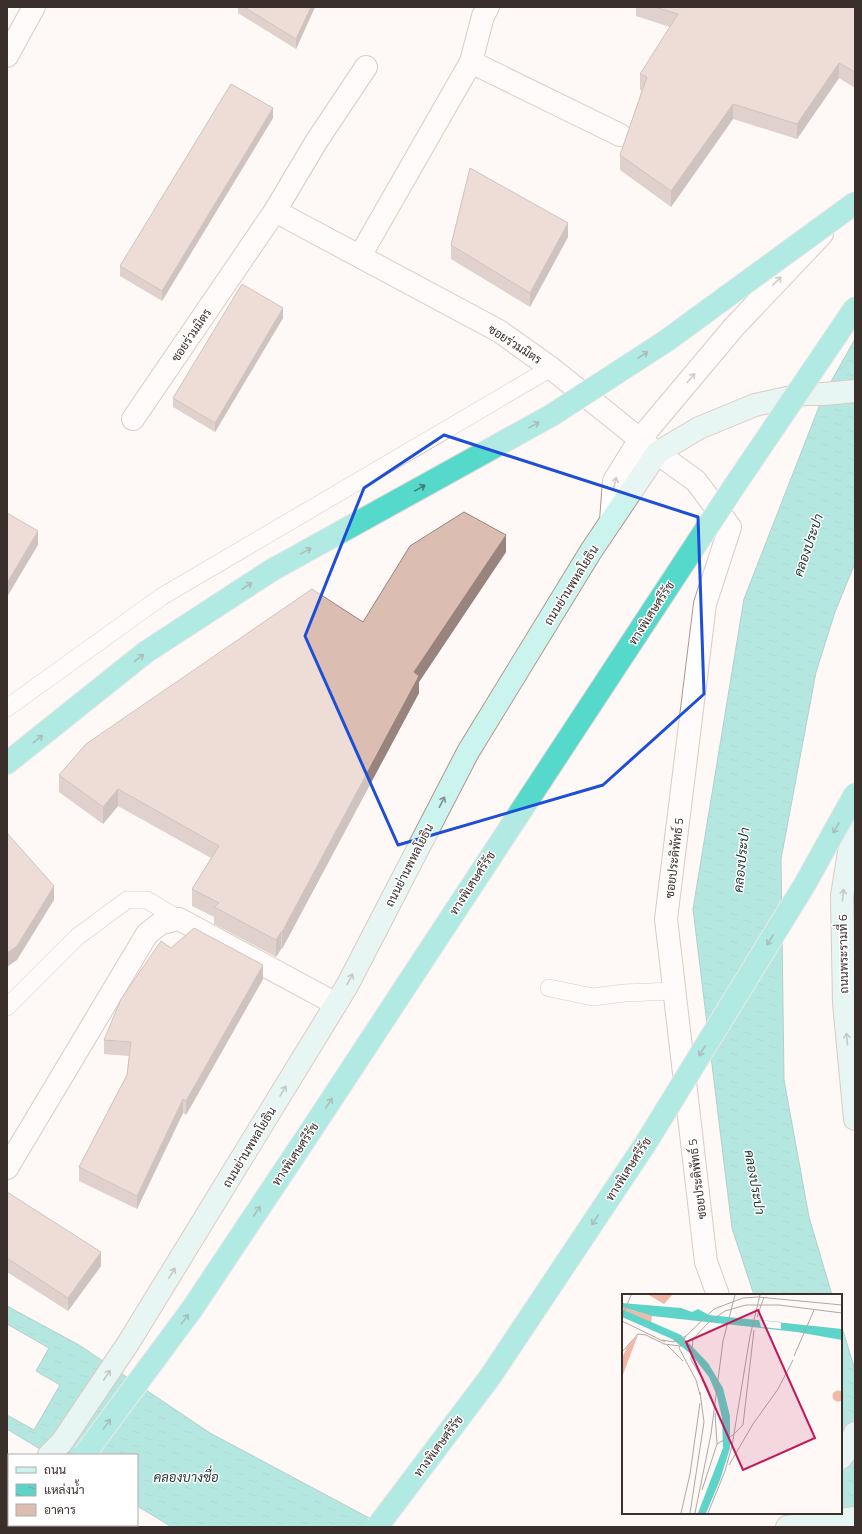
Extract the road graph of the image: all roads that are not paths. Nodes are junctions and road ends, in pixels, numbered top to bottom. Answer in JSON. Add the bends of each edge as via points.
{"nodes":[{"id":1,"x":34,"y":7,"type":"edge"},
{"id":2,"x":488,"y":7,"type":"edge"},
{"id":3,"x":7,"y":56,"type":"edge"},
{"id":4,"x":471,"y":62,"type":"junction"},
{"id":5,"x":366,"y":67,"type":"dead end"},
{"id":6,"x":620,"y":135,"type":"dead end"},
{"id":7,"x":855,"y":202,"type":"edge"},
{"id":8,"x":276,"y":211,"type":"junction"},
{"id":9,"x":360,"y":256,"type":"junction"},
{"id":10,"x":855,"y":308,"type":"edge"},
{"id":11,"x":551,"y":368,"type":"junction"},
{"id":12,"x":855,"y":391,"type":"edge"},
{"id":13,"x":133,"y":419,"type":"dead end"},
{"id":14,"x":640,"y":439,"type":"junction"},
{"id":15,"x":657,"y":453,"type":"junction"},
{"id":16,"x":611,"y":521,"type":"junction"},
{"id":17,"x":7,"y":708,"type":"edge"},
{"id":18,"x":7,"y":763,"type":"edge"},
{"id":19,"x":855,"y":794,"type":"edge"},
{"id":20,"x":855,"y":814,"type":"edge"},
{"id":21,"x":179,"y":919,"type":"junction"},
{"id":22,"x":549,"y":988,"type":"dead end"},
{"id":23,"x":675,"y":991,"type":"junction"},
{"id":24,"x":336,"y":1004,"type":"junction"},
{"id":25,"x":7,"y":1007,"type":"edge"},
{"id":26,"x":855,"y":1119,"type":"edge"},
{"id":27,"x":7,"y":1168,"type":"edge"},
{"id":28,"x":718,"y":1294,"type":"edge"},
{"id":29,"x":855,"y":1433,"type":"edge"},
{"id":30,"x":56,"y":1449,"type":"edge"},
{"id":31,"x":85,"y":1454,"type":"edge"},
{"id":32,"x":842,"y":1457,"type":"edge"},
{"id":33,"x":788,"y":1514,"type":"edge"},
{"id":34,"x":855,"y":1518,"type":"edge"},
{"id":35,"x":377,"y":1527,"type":"edge"},
{"id":36,"x":778,"y":1527,"type":"edge"},
{"id":37,"x":787,"y":1527,"type":"edge"}],
"edges":[{"from":1,"to":3,"type":"street"},
{"from":2,"to":4,"type":"street","via":[[483,16]]},
{"from":4,"to":6,"type":"street"},
{"from":4,"to":9,"type":"street"},
{"from":5,"to":8,"type":"street","name":"ซอยร่วมมิตร","via":[[316,142]]},
{"from":14,"to":7,"type":"street","one_way":true,"via":[[734,327]]},
{"from":18,"to":7,"type":"highway","one_way":true,"bridge":true,"via":[[146,652],[272,570],[552,415],[666,341]]},
{"from":8,"to":9,"type":"street","name":"ซอยร่วมมิตร"},
{"from":8,"to":13,"type":"street","name":"ซอยร่วมมิตร"},
{"from":9,"to":11,"type":"street","name":"ซอยร่วมมิตร","via":[[499,332]]},
{"from":31,"to":10,"type":"highway","name":"ทางพิเศษศรีรัช","one_way":true,"bridge":true,"via":[[192,1309],[733,488]]},
{"from":11,"to":14,"type":"street","name":"ซอยร่วมมิตร"},
{"from":11,"to":17,"type":"lane","via":[[161,597]]},
{"from":12,"to":15,"type":"street","name":"ถนนย่านพหลโยธิน","via":[[805,394],[755,405],[699,428]]},
{"from":14,"to":15,"type":"street","name":"ซอยร่วมมิตร"},
{"from":16,"to":14,"type":"street","one_way":true,"via":[[614,481]]},
{"from":15,"to":16,"type":"street","name":"ถนนย่านพหลโยธิน"},
{"from":15,"to":23,"type":"street","name":"ซอยประดิพัทธ์ 5","via":[[696,481],[730,527],[705,604],[666,919]]},
{"from":24,"to":16,"type":"street","name":"ถนนย่านพหลโยธิน","one_way":true,"via":[[468,752]]},
{"from":19,"to":35,"type":"highway","name":"ทางพิเศษศรีรัช","one_way":true,"bridge":true,"via":[[805,884],[646,1143],[490,1377]]},
{"from":26,"to":20,"type":"street","name":"ถนนพระรามที่ 6","one_way":true,"via":[[844,1003],[842,896]]},
{"from":21,"to":24,"type":"street"},
{"from":21,"to":25,"type":"lane","via":[[147,900],[127,900],[77,938]]},
{"from":21,"to":27,"type":"street","via":[[161,923],[147,934]]},
{"from":22,"to":23,"type":"lane","via":[[593,997]]},
{"from":23,"to":28,"type":"street","name":"ซอยประดิพัทธ์ 5","via":[[706,1262]]},
{"from":30,"to":24,"type":"street","name":"ถนนย่านพหลโยธิน","one_way":true,"via":[[130,1342]]},
{"from":29,"to":32,"type":"street"},
{"from":33,"to":36,"type":"street"},
{"from":34,"to":37,"type":"street"}]}
